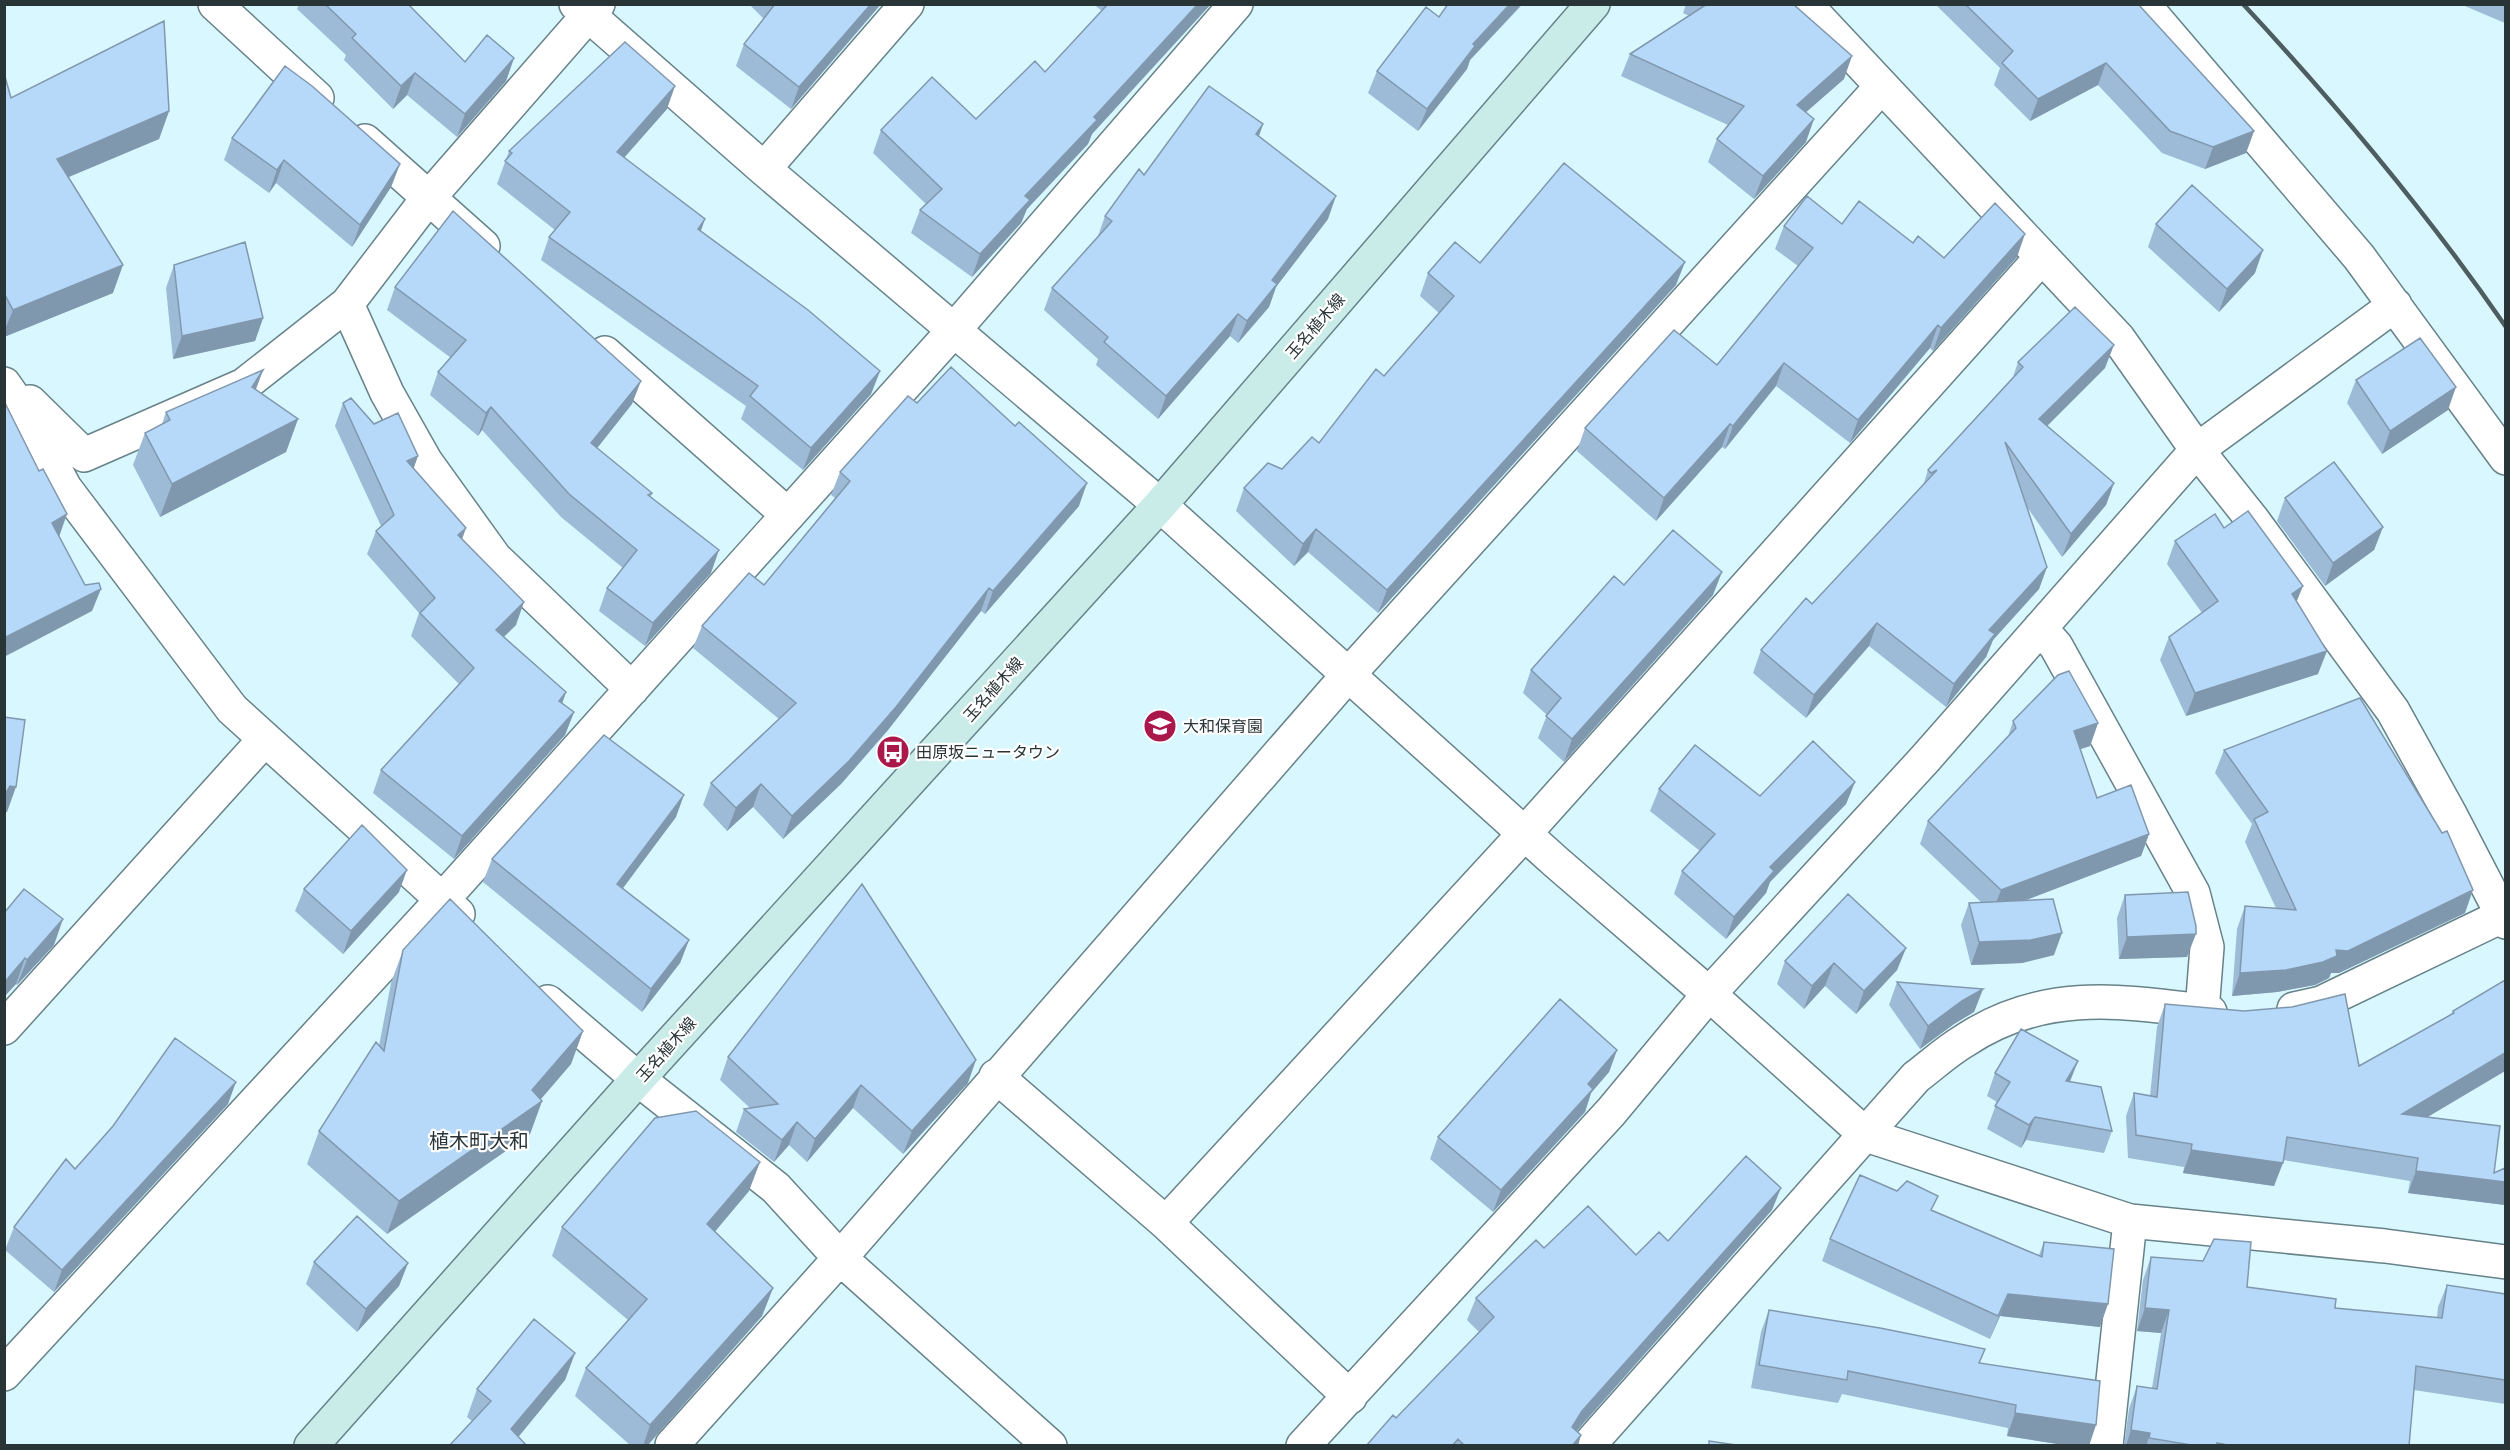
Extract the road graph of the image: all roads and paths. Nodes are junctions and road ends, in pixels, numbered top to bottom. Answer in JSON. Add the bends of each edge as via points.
{"nodes":[{"id":1,"x":215,"y":4,"type":"edge"},
{"id":2,"x":907,"y":4,"type":"edge"},
{"id":3,"x":1236,"y":4,"type":"edge"},
{"id":4,"x":1593,"y":4,"type":"edge"},
{"id":5,"x":1805,"y":4,"type":"edge"},
{"id":6,"x":2143,"y":4,"type":"edge"},
{"id":7,"x":587,"y":8,"type":"edge"},
{"id":8,"x":1882,"y":86,"type":"junction"},
{"id":9,"x":764,"y":169,"type":"junction"},
{"id":10,"x":429,"y":198,"type":"junction"},
{"id":11,"x":2041,"y":258,"type":"junction"},
{"id":12,"x":510,"y":269,"type":"edge"},
{"id":13,"x":347,"y":304,"type":"junction"},
{"id":14,"x":2395,"y":305,"type":"junction"},
{"id":15,"x":954,"y":330,"type":"junction"},
{"id":16,"x":582,"y":332,"type":"edge"},
{"id":17,"x":4,"y":376,"type":"edge"},
{"id":18,"x":4,"y":384,"type":"edge"},
{"id":19,"x":2197,"y":450,"type":"junction"},
{"id":20,"x":2505,"y":458,"type":"edge"},
{"id":21,"x":1160,"y":505,"type":"junction"},
{"id":22,"x":788,"y":515,"type":"junction"},
{"id":23,"x":2040,"y":628,"type":"junction"},
{"id":24,"x":1348,"y":675,"type":"junction"},
{"id":25,"x":632,"y":689,"type":"junction"},
{"id":26,"x":265,"y":739,"type":"junction"},
{"id":27,"x":1525,"y":833,"type":"junction"},
{"id":28,"x":443,"y":899,"type":"junction"},
{"id":29,"x":2504,"y":917,"type":"edge"},
{"id":30,"x":483,"y":940,"type":"edge"},
{"id":31,"x":522,"y":980,"type":"edge"},
{"id":32,"x":1709,"y":994,"type":"junction"},
{"id":33,"x":2202,"y":1011,"type":"junction"},
{"id":34,"x":2269,"y":1012,"type":"edge"},
{"id":35,"x":2234,"y":1015,"type":"edge"},
{"id":36,"x":4,"y":1028,"type":"edge"},
{"id":37,"x":996,"y":1076,"type":"junction"},
{"id":38,"x":638,"y":1080,"type":"junction"},
{"id":39,"x":1866,"y":1134,"type":"junction"},
{"id":40,"x":2130,"y":1221,"type":"junction"},
{"id":41,"x":1166,"y":1223,"type":"junction"},
{"id":42,"x":840,"y":1258,"type":"junction"},
{"id":43,"x":2505,"y":1262,"type":"edge"},
{"id":44,"x":4,"y":1374,"type":"edge"},
{"id":45,"x":1350,"y":1396,"type":"junction"},
{"id":46,"x":672,"y":1445,"type":"edge"},
{"id":47,"x":310,"y":1446,"type":"edge"},
{"id":48,"x":1050,"y":1446,"type":"edge"},
{"id":49,"x":1303,"y":1446,"type":"edge"},
{"id":50,"x":1588,"y":1446,"type":"edge"},
{"id":51,"x":2106,"y":1446,"type":"edge"}],
"edges":[{"from":1,"to":10,"type":"street"},
{"from":2,"to":9,"type":"street"},
{"from":3,"to":15,"type":"street"},
{"from":4,"to":21,"type":"main road","name":"玉名植木線"},
{"from":5,"to":8,"type":"street"},
{"from":6,"to":14,"type":"street","via":[[2359,257]]},
{"from":7,"to":9,"type":"street"},
{"from":7,"to":10,"type":"street"},
{"from":8,"to":11,"type":"street"},
{"from":8,"to":24,"type":"street"},
{"from":9,"to":15,"type":"street"},
{"from":10,"to":12,"type":"street"},
{"from":10,"to":13,"type":"street"},
{"from":11,"to":19,"type":"street","via":[[2118,338]]},
{"from":11,"to":27,"type":"street"},
{"from":13,"to":17,"type":"street","via":[[244,385],[84,455]]},
{"from":13,"to":25,"type":"street","via":[[387,393],[426,462],[495,558]]},
{"from":14,"to":19,"type":"street"},
{"from":14,"to":20,"type":"street"},
{"from":15,"to":21,"type":"street"},
{"from":15,"to":22,"type":"street"},
{"from":16,"to":22,"type":"street"},
{"from":18,"to":26,"type":"street","via":[[27,417],[65,488],[232,709]]},
{"from":19,"to":23,"type":"street"},
{"from":19,"to":29,"type":"street","via":[[2393,711]]},
{"from":21,"to":24,"type":"street"},
{"from":21,"to":38,"type":"main road","name":"玉名植木線"},
{"from":22,"to":25,"type":"street"},
{"from":23,"to":32,"type":"street"},
{"from":23,"to":33,"type":"street","via":[[2056,646],[2193,893],[2207,947]]},
{"from":24,"to":27,"type":"street"},
{"from":24,"to":37,"type":"street"},
{"from":25,"to":28,"type":"street"},
{"from":26,"to":28,"type":"street"},
{"from":26,"to":36,"type":"street"},
{"from":27,"to":32,"type":"street"},
{"from":27,"to":41,"type":"street"},
{"from":28,"to":30,"type":"street"},
{"from":28,"to":44,"type":"street"},
{"from":29,"to":34,"type":"street","via":[[2321,1003]]},
{"from":31,"to":38,"type":"street"},
{"from":32,"to":39,"type":"street"},
{"from":32,"to":45,"type":"street","via":[[1611,1112]]},
{"from":33,"to":35,"type":"street"},
{"from":33,"to":39,"type":"street","via":[[2134,1002],[2070,1001],[2017,1015],[1965,1040],[1916,1077]]},
{"from":37,"to":41,"type":"street"},
{"from":37,"to":42,"type":"street"},
{"from":38,"to":42,"type":"street","via":[[776,1188]]},
{"from":38,"to":47,"type":"main road","name":"玉名植木線"},
{"from":39,"to":40,"type":"street"},
{"from":39,"to":50,"type":"street"},
{"from":40,"to":43,"type":"street"},
{"from":40,"to":51,"type":"street"},
{"from":41,"to":45,"type":"street"},
{"from":42,"to":46,"type":"street"},
{"from":42,"to":48,"type":"street"},
{"from":45,"to":49,"type":"street"}]}
